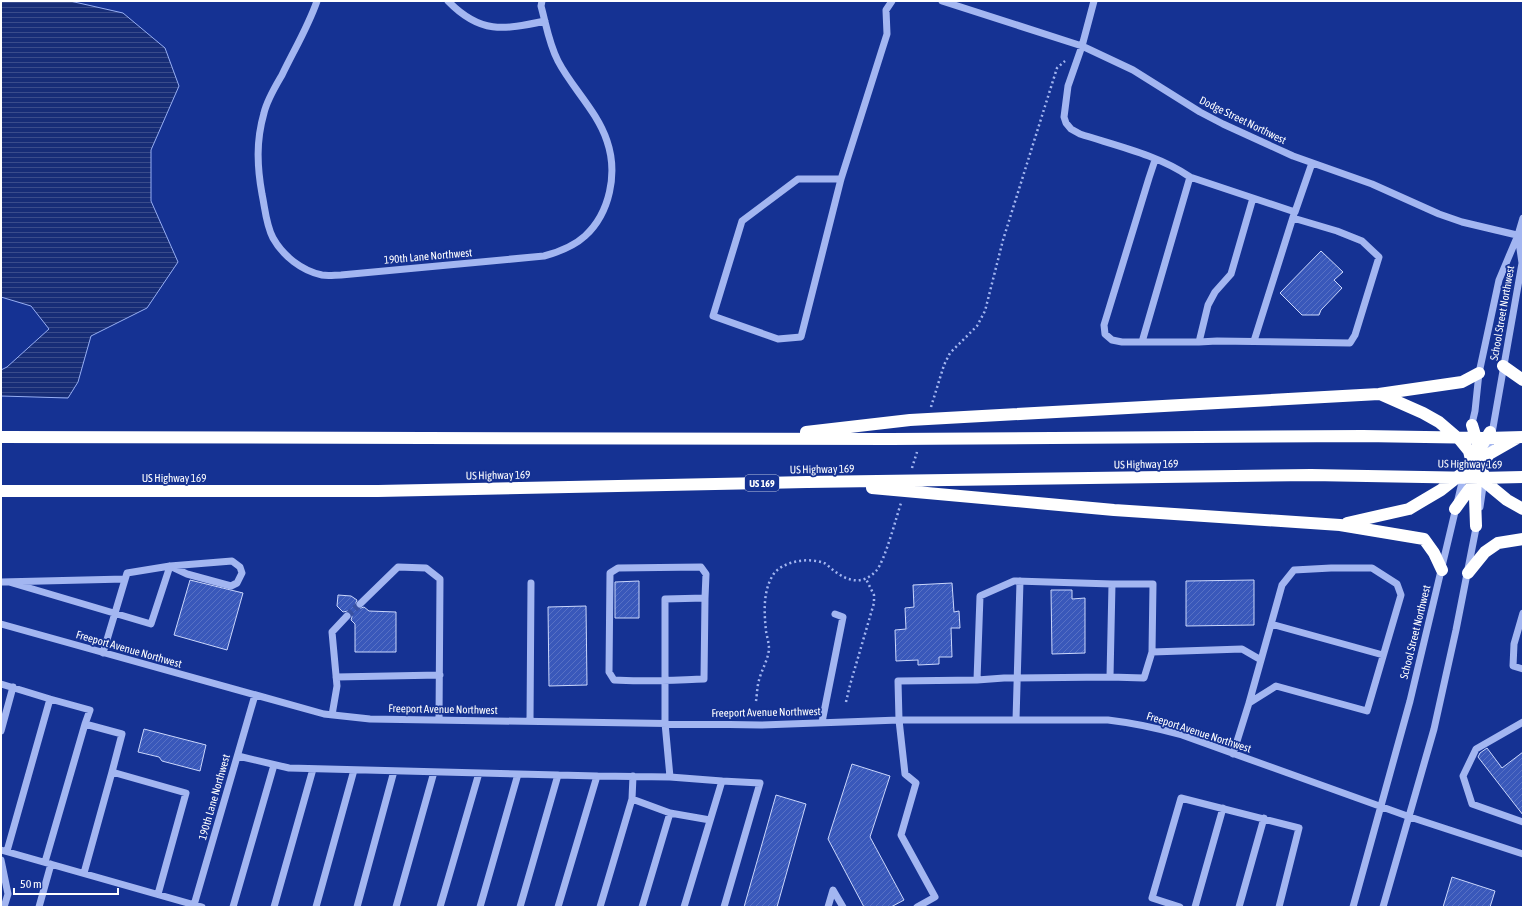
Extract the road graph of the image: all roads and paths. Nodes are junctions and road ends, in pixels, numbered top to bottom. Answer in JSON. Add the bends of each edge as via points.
{"nodes":[{"id":1,"x":317,"y":1,"type":"edge"},
{"id":2,"x":448,"y":1,"type":"edge"},
{"id":3,"x":542,"y":1,"type":"edge"},
{"id":4,"x":892,"y":1,"type":"edge"},
{"id":5,"x":942,"y":1,"type":"edge"},
{"id":6,"x":1094,"y":1,"type":"edge"},
{"id":7,"x":545,"y":21,"type":"junction"},
{"id":8,"x":1082,"y":46,"type":"junction"},
{"id":9,"x":1155,"y":160,"type":"junction"},
{"id":10,"x":1312,"y":163,"type":"junction"},
{"id":11,"x":1190,"y":177,"type":"junction"},
{"id":12,"x":841,"y":179,"type":"junction"},
{"id":13,"x":1253,"y":198,"type":"junction"},
{"id":14,"x":1294,"y":215,"type":"junction"},
{"id":15,"x":1523,"y":218,"type":"edge"},
{"id":16,"x":1521,"y":236,"type":"edge"},
{"id":17,"x":1254,"y":341,"type":"junction"},
{"id":18,"x":1142,"y":342,"type":"junction"},
{"id":19,"x":1199,"y":342,"type":"junction"},
{"id":20,"x":1503,"y":366,"type":"junction"},
{"id":21,"x":1479,"y":373,"type":"junction"},
{"id":22,"x":1523,"y":380,"type":"edge"},
{"id":23,"x":1379,"y":394,"type":"junction"},
{"id":24,"x":931,"y":408,"type":"dead end"},
{"id":25,"x":1472,"y":425,"type":"joint"},
{"id":26,"x":1492,"y":429,"type":"joint"},
{"id":27,"x":1523,"y":436,"type":"edge"},
{"id":28,"x":1,"y":437,"type":"edge"},
{"id":29,"x":752,"y":439,"type":"junction"},
{"id":30,"x":919,"y":446,"type":"dead end"},
{"id":31,"x":1476,"y":459,"type":"junction"},
{"id":32,"x":912,"y":469,"type":"dead end"},
{"id":33,"x":1523,"y":477,"type":"edge"},
{"id":34,"x":1480,"y":481,"type":"junction"},
{"id":35,"x":807,"y":482,"type":"junction"},
{"id":36,"x":1,"y":491,"type":"edge"},
{"id":37,"x":902,"y":499,"type":"dead end"},
{"id":38,"x":1523,"y":509,"type":"edge"},
{"id":39,"x":1455,"y":510,"type":"junction"},
{"id":40,"x":1477,"y":521,"type":"joint"},
{"id":41,"x":1340,"y":525,"type":"junction"},
{"id":42,"x":1523,"y":539,"type":"edge"},
{"id":43,"x":170,"y":566,"type":"junction"},
{"id":44,"x":1442,"y":570,"type":"junction"},
{"id":45,"x":1468,"y":573,"type":"junction"},
{"id":46,"x":125,"y":579,"type":"junction"},
{"id":47,"x":866,"y":579,"type":"junction"},
{"id":48,"x":1020,"y":581,"type":"junction"},
{"id":49,"x":1,"y":582,"type":"edge"},
{"id":50,"x":9,"y":582,"type":"junction"},
{"id":51,"x":532,"y":583,"type":"dead end"},
{"id":52,"x":1112,"y":584,"type":"junction"},
{"id":53,"x":705,"y":598,"type":"junction"},
{"id":54,"x":360,"y":604,"type":"tunnel mouth"},
{"id":55,"x":1523,"y":613,"type":"edge"},
{"id":56,"x":115,"y":614,"type":"junction"},
{"id":57,"x":835,"y":614,"type":"dead end"},
{"id":58,"x":347,"y":616,"type":"tunnel mouth"},
{"id":59,"x":1,"y":624,"type":"edge"},
{"id":60,"x":1271,"y":624,"type":"junction"},
{"id":61,"x":1152,"y":652,"type":"junction"},
{"id":62,"x":103,"y":653,"type":"junction"},
{"id":63,"x":1383,"y":655,"type":"junction"},
{"id":64,"x":1261,"y":660,"type":"junction"},
{"id":65,"x":1523,"y":668,"type":"edge"},
{"id":66,"x":440,"y":675,"type":"junction"},
{"id":67,"x":336,"y":677,"type":"junction"},
{"id":68,"x":1110,"y":677,"type":"junction"},
{"id":69,"x":1017,"y":678,"type":"junction"},
{"id":70,"x":665,"y":680,"type":"junction"},
{"id":71,"x":977,"y":680,"type":"junction"},
{"id":72,"x":1,"y":684,"type":"edge"},
{"id":73,"x":13,"y":687,"type":"junction"},
{"id":74,"x":255,"y":695,"type":"junction"},
{"id":75,"x":50,"y":699,"type":"junction"},
{"id":76,"x":756,"y":702,"type":"dead end"},
{"id":77,"x":846,"y":702,"type":"dead end"},
{"id":78,"x":1249,"y":703,"type":"junction"},
{"id":79,"x":332,"y":715,"type":"junction"},
{"id":80,"x":439,"y":720,"type":"junction"},
{"id":81,"x":899,"y":720,"type":"junction"},
{"id":82,"x":1016,"y":720,"type":"junction"},
{"id":83,"x":530,"y":721,"type":"junction"},
{"id":84,"x":822,"y":722,"type":"junction"},
{"id":85,"x":1523,"y":722,"type":"edge"},
{"id":86,"x":665,"y":723,"type":"junction"},
{"id":87,"x":85,"y":724,"type":"junction"},
{"id":88,"x":1,"y":731,"type":"edge"},
{"id":89,"x":1233,"y":754,"type":"junction"},
{"id":90,"x":238,"y":756,"type":"junction"},
{"id":91,"x":274,"y":765,"type":"junction"},
{"id":92,"x":314,"y":769,"type":"junction"},
{"id":93,"x":354,"y":770,"type":"junction"},
{"id":94,"x":394,"y":771,"type":"junction"},
{"id":95,"x":112,"y":772,"type":"junction"},
{"id":96,"x":434,"y":772,"type":"junction"},
{"id":97,"x":479,"y":773,"type":"junction"},
{"id":98,"x":518,"y":774,"type":"junction"},
{"id":99,"x":558,"y":774,"type":"junction"},
{"id":100,"x":597,"y":776,"type":"junction"},
{"id":101,"x":633,"y":776,"type":"junction"},
{"id":102,"x":670,"y":777,"type":"junction"},
{"id":103,"x":722,"y":780,"type":"junction"},
{"id":104,"x":632,"y":799,"type":"junction"},
{"id":105,"x":1382,"y":807,"type":"junction"},
{"id":106,"x":1223,"y":808,"type":"junction"},
{"id":107,"x":670,"y":812,"type":"junction"},
{"id":108,"x":1410,"y":817,"type":"junction"},
{"id":109,"x":1264,"y":818,"type":"junction"},
{"id":110,"x":710,"y":820,"type":"junction"},
{"id":111,"x":1523,"y":822,"type":"edge"},
{"id":112,"x":4,"y":850,"type":"edge"},
{"id":113,"x":1523,"y":854,"type":"edge"},
{"id":114,"x":1,"y":860,"type":"edge"},
{"id":115,"x":48,"y":863,"type":"junction"},
{"id":116,"x":84,"y":873,"type":"junction"},
{"id":117,"x":158,"y":894,"type":"junction"},
{"id":118,"x":194,"y":905,"type":"junction"},
{"id":119,"x":4,"y":907,"type":"edge"},
{"id":120,"x":39,"y":907,"type":"edge"},
{"id":121,"x":202,"y":907,"type":"edge"},
{"id":122,"x":233,"y":907,"type":"edge"},
{"id":123,"x":274,"y":907,"type":"edge"},
{"id":124,"x":316,"y":907,"type":"edge"},
{"id":125,"x":357,"y":907,"type":"edge"},
{"id":126,"x":396,"y":907,"type":"edge"},
{"id":127,"x":440,"y":907,"type":"edge"},
{"id":128,"x":480,"y":907,"type":"edge"},
{"id":129,"x":520,"y":907,"type":"edge"},
{"id":130,"x":558,"y":907,"type":"edge"},
{"id":131,"x":600,"y":907,"type":"edge"},
{"id":132,"x":642,"y":907,"type":"edge"},
{"id":133,"x":684,"y":907,"type":"edge"},
{"id":134,"x":724,"y":907,"type":"edge"},
{"id":135,"x":828,"y":907,"type":"edge"},
{"id":136,"x":843,"y":907,"type":"edge"},
{"id":137,"x":917,"y":907,"type":"edge"},
{"id":138,"x":1180,"y":907,"type":"edge"},
{"id":139,"x":1195,"y":907,"type":"edge"},
{"id":140,"x":1239,"y":907,"type":"edge"},
{"id":141,"x":1279,"y":907,"type":"edge"},
{"id":142,"x":1353,"y":907,"type":"edge"},
{"id":143,"x":1383,"y":907,"type":"edge"}],
"edges":[{"from":1,"to":7,"type":"street","name":"190th Lane Northwest","via":[[264,112],[257,149],[261,188],[273,237],[292,261],[322,275],[544,256],[574,245],[593,227],[602,215],[612,180],[607,141],[592,112],[557,60]]},
{"from":2,"to":7,"type":"street","via":[[466,17],[494,28]]},
{"from":3,"to":7,"type":"street","name":"190th Lane Northwest"},
{"from":4,"to":12,"type":"street","via":[[886,10],[887,34]]},
{"from":5,"to":8,"type":"street","name":"Dodge Street Northwest"},
{"from":6,"to":8,"type":"street"},
{"from":8,"to":9,"type":"street","via":[[1068,86],[1064,117],[1066,124],[1080,134]]},
{"from":8,"to":10,"type":"street","name":"Dodge Street Northwest","via":[[1133,70],[1222,124]]},
{"from":8,"to":24,"type":"path","via":[[1057,68],[1003,240],[985,312],[977,326],[950,353]]},
{"from":9,"to":11,"type":"street","via":[[1175,167]]},
{"from":9,"to":18,"type":"street","via":[[1104,325],[1105,334],[1112,340]]},
{"from":10,"to":14,"type":"street"},
{"from":10,"to":16,"type":"street","name":"Dodge Street Northwest","via":[[1372,184],[1439,214]]},
{"from":11,"to":13,"type":"street"},
{"from":11,"to":18,"type":"street"},
{"from":12,"to":12,"type":"street","via":[[801,337],[778,339],[713,316],[742,221],[798,179]]},
{"from":13,"to":14,"type":"street"},
{"from":13,"to":19,"type":"street","via":[[1231,274],[1215,292],[1208,305]]},
{"from":14,"to":17,"type":"street"},
{"from":14,"to":17,"type":"street","via":[[1362,241],[1379,257],[1360,320],[1350,343]]},
{"from":15,"to":16,"type":"street"},
{"from":16,"to":20,"type":"street","name":"School Street Northwest","via":[[1522,263]]},
{"from":16,"to":21,"type":"street","name":"School Street Northwest","via":[[1499,280]]},
{"from":17,"to":19,"type":"street"},
{"from":18,"to":19,"type":"street"},
{"from":20,"to":22,"type":"highway"},
{"from":20,"to":26,"type":"street","name":"School Street Northwest"},
{"from":21,"to":23,"type":"highway","via":[[1462,382]]},
{"from":21,"to":25,"type":"street","name":"School Street Northwest"},
{"from":23,"to":29,"type":"highway","via":[[910,420]]},
{"from":23,"to":31,"type":"highway","via":[[1439,422],[1460,440]]},
{"from":25,"to":31,"type":"highway"},
{"from":26,"to":31,"type":"highway"},
{"from":27,"to":29,"type":"highway"},
{"from":27,"to":31,"type":"highway"},
{"from":28,"to":29,"type":"highway"},
{"from":30,"to":32,"type":"path"},
{"from":31,"to":34,"type":"highway"},
{"from":31,"to":34,"type":"street"},
{"from":31,"to":39,"type":"street","name":"School Street Northwest"},
{"from":31,"to":41,"type":"highway","via":[[1441,490],[1409,509]]},
{"from":33,"to":35,"type":"highway","name":"US Highway 169","number":"US 169","via":[[1310,475]]},
{"from":34,"to":38,"type":"highway"},
{"from":34,"to":39,"type":"highway"},
{"from":34,"to":40,"type":"highway","via":[[1475,497]]},
{"from":35,"to":36,"type":"highway","name":"US Highway 169","number":"US 169","via":[[378,491]]},
{"from":35,"to":41,"type":"highway","via":[[1114,510]]},
{"from":37,"to":47,"type":"path","via":[[888,545],[876,571]]},
{"from":39,"to":44,"type":"street","name":"School Street Northwest"},
{"from":40,"to":45,"type":"street"},
{"from":41,"to":44,"type":"highway","via":[[1424,539]]},
{"from":42,"to":45,"type":"highway","via":[[1498,543],[1485,552]]},
{"from":43,"to":43,"type":"street","via":[[232,561],[240,566],[242,573],[237,583],[231,586],[187,574]]},
{"from":43,"to":46,"type":"street","via":[[127,573]]},
{"from":43,"to":56,"type":"street","via":[[151,624]]},
{"from":44,"to":105,"type":"street","name":"School Street Northwest"},
{"from":45,"to":108,"type":"street","via":[[1434,729]]},
{"from":46,"to":50,"type":"street"},
{"from":46,"to":56,"type":"street"},
{"from":47,"to":76,"type":"path","via":[[852,581],[842,577],[824,563],[809,560],[787,564],[774,573],[766,591],[768,656],[759,681]]},
{"from":47,"to":77,"type":"path","via":[[874,595],[874,603]]},
{"from":48,"to":52,"type":"street"},
{"from":48,"to":69,"type":"street"},
{"from":48,"to":71,"type":"street","via":[[1014,581],[980,596]]},
{"from":49,"to":50,"type":"street"},
{"from":50,"to":56,"type":"street"},
{"from":51,"to":83,"type":"street"},
{"from":52,"to":61,"type":"street","via":[[1153,584]]},
{"from":52,"to":68,"type":"street"},
{"from":53,"to":70,"type":"street","via":[[704,679]]},
{"from":53,"to":70,"type":"street","via":[[665,599]]},
{"from":53,"to":70,"type":"street","via":[[706,574],[700,567],[618,568],[610,573],[609,672],[614,680]]},
{"from":54,"to":66,"type":"street","via":[[398,567],[426,568],[440,578]]},
{"from":55,"to":65,"type":"street","via":[[1514,644],[1513,666]]},
{"from":56,"to":62,"type":"street"},
{"from":57,"to":84,"type":"street","via":[[843,617]]},
{"from":58,"to":67,"type":"street","via":[[332,632]]},
{"from":59,"to":62,"type":"street","name":"Freeport Avenue Northwest"},
{"from":60,"to":63,"type":"street"},
{"from":60,"to":63,"type":"street","via":[[1282,585],[1294,570],[1372,568],[1397,584],[1401,595]]},
{"from":60,"to":64,"type":"street"},
{"from":61,"to":64,"type":"street","via":[[1242,649]]},
{"from":61,"to":68,"type":"street","via":[[1144,678]]},
{"from":62,"to":74,"type":"street","name":"Freeport Avenue Northwest"},
{"from":63,"to":78,"type":"street","via":[[1367,711],[1276,686]]},
{"from":64,"to":78,"type":"street"},
{"from":66,"to":67,"type":"street"},
{"from":66,"to":80,"type":"street"},
{"from":67,"to":79,"type":"street"},
{"from":68,"to":69,"type":"street"},
{"from":69,"to":71,"type":"street"},
{"from":69,"to":82,"type":"street"},
{"from":70,"to":86,"type":"street"},
{"from":71,"to":81,"type":"street","via":[[898,682]]},
{"from":72,"to":73,"type":"street"},
{"from":73,"to":75,"type":"street"},
{"from":73,"to":88,"type":"street"},
{"from":74,"to":79,"type":"street","name":"Freeport Avenue Northwest"},
{"from":74,"to":90,"type":"street","name":"190th Lane Northwest"},
{"from":75,"to":87,"type":"street","via":[[90,710]]},
{"from":75,"to":112,"type":"street"},
{"from":78,"to":89,"type":"street"},
{"from":79,"to":80,"type":"street","name":"Freeport Avenue Northwest","via":[[370,719]]},
{"from":80,"to":83,"type":"street","name":"Freeport Avenue Northwest"},
{"from":81,"to":82,"type":"street","name":"Freeport Avenue Northwest"},
{"from":81,"to":84,"type":"street","name":"Freeport Avenue Northwest"},
{"from":81,"to":137,"type":"street","via":[[905,774],[916,783],[901,835],[936,897]]},
{"from":82,"to":89,"type":"street","name":"Freeport Avenue Northwest","via":[[1132,722],[1156,727]]},
{"from":83,"to":86,"type":"street","name":"Freeport Avenue Northwest"},
{"from":84,"to":86,"type":"street","name":"Freeport Avenue Northwest","via":[[761,725]]},
{"from":85,"to":111,"type":"street","via":[[1476,749],[1464,776],[1472,804]]},
{"from":86,"to":102,"type":"street"},
{"from":87,"to":95,"type":"street","via":[[122,734]]},
{"from":87,"to":115,"type":"street"},
{"from":89,"to":105,"type":"street","name":"Freeport Avenue Northwest"},
{"from":90,"to":91,"type":"street"},
{"from":90,"to":118,"type":"street","name":"190th Lane Northwest"},
{"from":91,"to":92,"type":"street"},
{"from":91,"to":122,"type":"street"},
{"from":92,"to":93,"type":"street"},
{"from":92,"to":123,"type":"street"},
{"from":93,"to":94,"type":"street"},
{"from":93,"to":124,"type":"street"},
{"from":94,"to":96,"type":"street"},
{"from":94,"to":125,"type":"street"},
{"from":95,"to":116,"type":"street"},
{"from":95,"to":117,"type":"street","via":[[186,793]]},
{"from":96,"to":97,"type":"street"},
{"from":96,"to":126,"type":"street"},
{"from":97,"to":98,"type":"street"},
{"from":97,"to":127,"type":"street"},
{"from":98,"to":99,"type":"street"},
{"from":98,"to":128,"type":"street"},
{"from":99,"to":100,"type":"street"},
{"from":99,"to":129,"type":"street"},
{"from":100,"to":101,"type":"street"},
{"from":100,"to":130,"type":"street"},
{"from":101,"to":102,"type":"street"},
{"from":101,"to":104,"type":"street"},
{"from":102,"to":103,"type":"street"},
{"from":103,"to":110,"type":"street"},
{"from":103,"to":134,"type":"street","via":[[760,783]]},
{"from":104,"to":107,"type":"street"},
{"from":104,"to":131,"type":"street"},
{"from":105,"to":108,"type":"street","name":"Freeport Avenue Northwest"},
{"from":105,"to":142,"type":"street","name":"School Street Northwest"},
{"from":106,"to":109,"type":"street"},
{"from":106,"to":138,"type":"street","via":[[1181,798],[1152,898]]},
{"from":106,"to":139,"type":"street"},
{"from":107,"to":110,"type":"street"},
{"from":107,"to":132,"type":"street"},
{"from":108,"to":113,"type":"street","name":"Freeport Avenue Northwest"},
{"from":108,"to":143,"type":"street"},
{"from":109,"to":140,"type":"street"},
{"from":109,"to":141,"type":"street","via":[[1299,828]]},
{"from":110,"to":133,"type":"street"},
{"from":112,"to":115,"type":"street"},
{"from":114,"to":119,"type":"street","via":[[8,894]]},
{"from":115,"to":116,"type":"street"},
{"from":115,"to":120,"type":"street"},
{"from":116,"to":117,"type":"street"},
{"from":117,"to":118,"type":"street"},
{"from":118,"to":121,"type":"street"},
{"from":135,"to":136,"type":"street","via":[[833,890]]}]}
